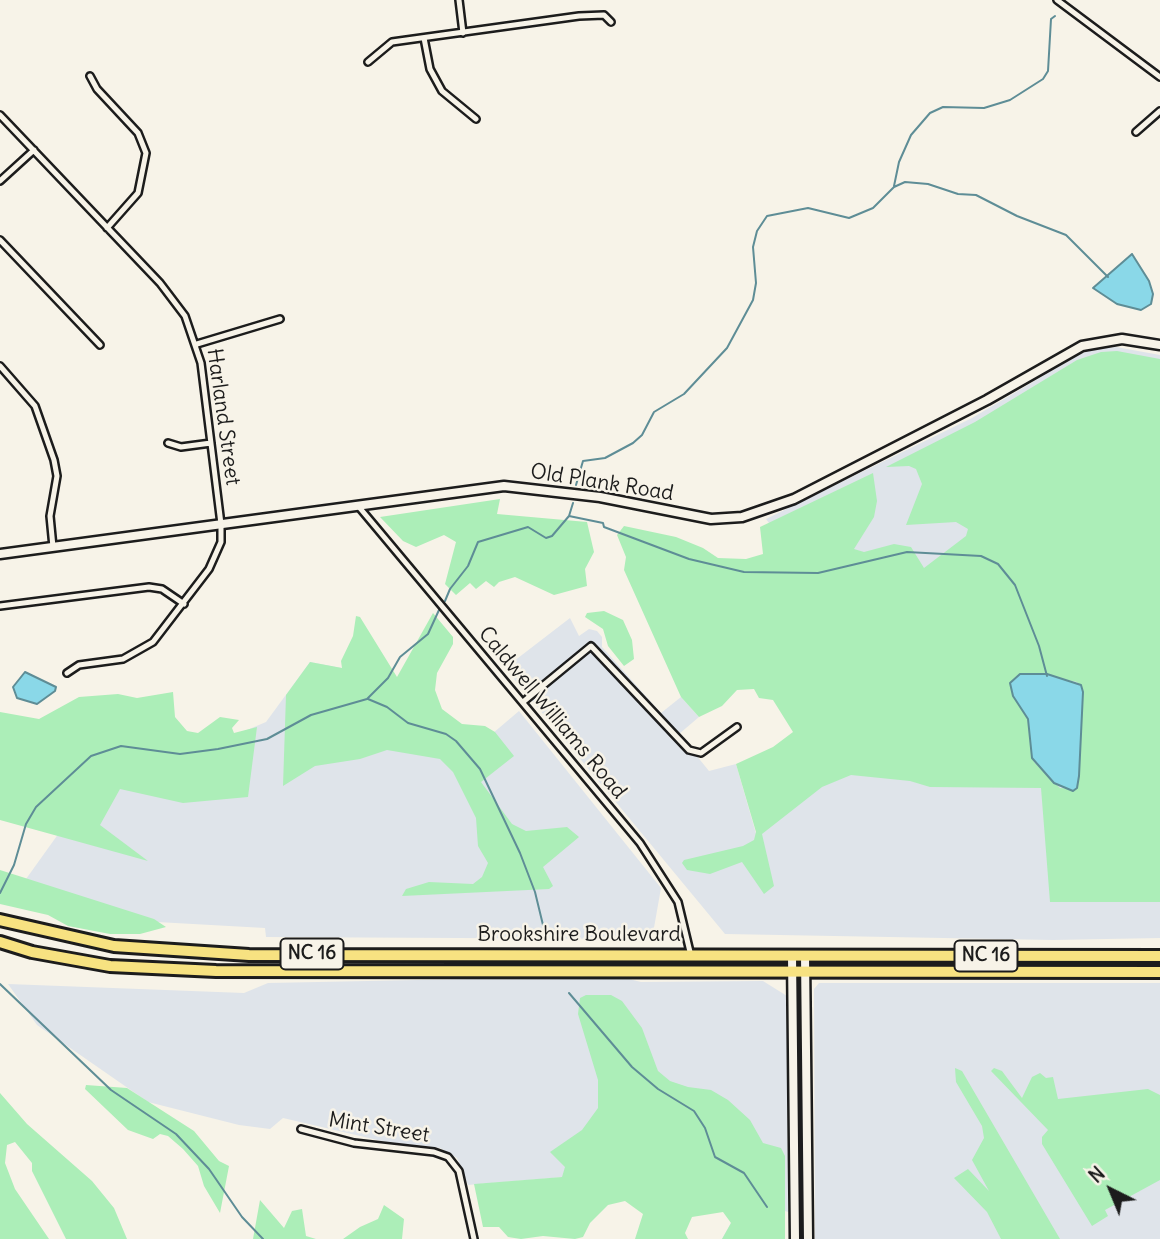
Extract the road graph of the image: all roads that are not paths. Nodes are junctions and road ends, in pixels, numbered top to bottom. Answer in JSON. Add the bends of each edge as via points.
{"nodes":[{"id":1,"x":459,"y":0,"type":"edge"},
{"id":2,"x":1057,"y":0,"type":"edge"},
{"id":3,"x":611,"y":22,"type":"dead end"},
{"id":4,"x":463,"y":33,"type":"junction"},
{"id":5,"x":424,"y":38,"type":"junction"},
{"id":6,"x":368,"y":62,"type":"dead end"},
{"id":7,"x":90,"y":76,"type":"dead end"},
{"id":8,"x":1160,"y":76,"type":"edge"},
{"id":9,"x":1160,"y":111,"type":"edge"},
{"id":10,"x":0,"y":115,"type":"edge"},
{"id":11,"x":476,"y":119,"type":"dead end"},
{"id":12,"x":1136,"y":132,"type":"dead end"},
{"id":13,"x":33,"y":150,"type":"junction"},
{"id":14,"x":0,"y":181,"type":"edge"},
{"id":15,"x":107,"y":228,"type":"junction"},
{"id":16,"x":0,"y":240,"type":"edge"},
{"id":17,"x":280,"y":319,"type":"dead end"},
{"id":18,"x":197,"y":344,"type":"junction"},
{"id":19,"x":100,"y":345,"type":"dead end"},
{"id":20,"x":1160,"y":345,"type":"edge"},
{"id":21,"x":0,"y":366,"type":"edge"},
{"id":22,"x":168,"y":443,"type":"dead end"},
{"id":23,"x":211,"y":443,"type":"junction"},
{"id":24,"x":359,"y":507,"type":"junction"},
{"id":25,"x":221,"y":524,"type":"junction"},
{"id":26,"x":53,"y":547,"type":"junction"},
{"id":27,"x":0,"y":554,"type":"edge"},
{"id":28,"x":184,"y":604,"type":"junction"},
{"id":29,"x":0,"y":606,"type":"edge"},
{"id":30,"x":67,"y":673,"type":"dead end"},
{"id":31,"x":523,"y":702,"type":"junction"},
{"id":32,"x":737,"y":727,"type":"dead end"},
{"id":33,"x":0,"y":920,"type":"edge"},
{"id":34,"x":0,"y":942,"type":"edge"},
{"id":35,"x":691,"y":956,"type":"junction"},
{"id":36,"x":758,"y":956,"type":"junction"},
{"id":37,"x":792,"y":956,"type":"junction"},
{"id":38,"x":805,"y":956,"type":"junction"},
{"id":39,"x":981,"y":956,"type":"junction"},
{"id":40,"x":1090,"y":956,"type":"junction"},
{"id":41,"x":1160,"y":956,"type":"edge"},
{"id":42,"x":582,"y":970,"type":"junction"},
{"id":43,"x":698,"y":971,"type":"junction"},
{"id":44,"x":792,"y":971,"type":"junction"},
{"id":45,"x":805,"y":971,"type":"junction"},
{"id":46,"x":900,"y":971,"type":"junction"},
{"id":47,"x":981,"y":971,"type":"junction"},
{"id":48,"x":1160,"y":972,"type":"edge"},
{"id":49,"x":301,"y":1129,"type":"dead end"},
{"id":50,"x":474,"y":1239,"type":"edge"},
{"id":51,"x":795,"y":1239,"type":"edge"},
{"id":52,"x":808,"y":1239,"type":"edge"}],
"edges":[{"from":1,"to":4,"type":"street"},
{"from":2,"to":8,"type":"street"},
{"from":3,"to":4,"type":"street","via":[[604,15],[579,16]]},
{"from":4,"to":5,"type":"street"},
{"from":5,"to":6,"type":"street","via":[[392,42]]},
{"from":5,"to":11,"type":"street","via":[[429,69],[442,91]]},
{"from":7,"to":15,"type":"street","via":[[138,133],[146,153],[138,193]]},
{"from":9,"to":12,"type":"street"},
{"from":10,"to":13,"type":"street","name":"Harland Street"},
{"from":13,"to":14,"type":"street"},
{"from":13,"to":15,"type":"street","name":"Harland Street"},
{"from":15,"to":18,"type":"street","name":"Harland Street","via":[[176,301]]},
{"from":16,"to":19,"type":"street"},
{"from":17,"to":18,"type":"street"},
{"from":18,"to":23,"type":"street","name":"Harland Street"},
{"from":20,"to":24,"type":"street","name":"Old Plank Road","via":[[1122,339],[1082,346],[794,499],[742,517],[711,519],[600,496],[503,486]]},
{"from":21,"to":26,"type":"street","via":[[35,406],[54,460]]},
{"from":22,"to":23,"type":"street","via":[[181,447]]},
{"from":23,"to":25,"type":"street","name":"Harland Street"},
{"from":24,"to":25,"type":"street","name":"Old Plank Road"},
{"from":24,"to":31,"type":"street","name":"Caldwell Williams Road"},
{"from":25,"to":26,"type":"street","name":"Old Plank Road"},
{"from":25,"to":28,"type":"street","name":"Harland Street","via":[[217,553]]},
{"from":26,"to":27,"type":"street","name":"Old Plank Road"},
{"from":28,"to":29,"type":"street","via":[[162,589],[149,587]]},
{"from":28,"to":30,"type":"street","name":"Harland Street","via":[[167,628],[141,651],[123,659],[79,665]]},
{"from":31,"to":32,"type":"street","via":[[591,646],[689,751],[701,753]]},
{"from":31,"to":35,"type":"street","name":"Caldwell Williams Road","via":[[660,871],[678,902]]},
{"from":33,"to":35,"type":"highway","name":"Brookshire Boulevard","number":"NC 16","via":[[102,944],[172,952]]},
{"from":34,"to":42,"type":"highway","name":"Brookshire Boulevard","number":"NC 16","via":[[110,966],[216,971]]},
{"from":35,"to":36,"type":"highway","name":"Brookshire Boulevard","number":"NC 16"},
{"from":35,"to":42,"type":"highway","via":[[683,961],[645,960]]},
{"from":36,"to":37,"type":"highway","name":"Brookshire Boulevard","number":"NC 16"},
{"from":36,"to":43,"type":"highway","via":[[741,962],[704,962]]},
{"from":37,"to":38,"type":"highway","name":"Brookshire Boulevard","number":"NC 16"},
{"from":37,"to":44,"type":"street"},
{"from":38,"to":39,"type":"highway","name":"Brookshire Boulevard","number":"NC 16"},
{"from":38,"to":45,"type":"street"},
{"from":39,"to":40,"type":"highway","name":"Brookshire Boulevard","number":"NC 16"},
{"from":39,"to":46,"type":"highway","via":[[974,963]]},
{"from":40,"to":41,"type":"highway","name":"Brookshire Boulevard","number":"NC 16"},
{"from":40,"to":47,"type":"highway","via":[[994,963]]},
{"from":42,"to":43,"type":"highway","name":"Brookshire Boulevard","number":"NC 16"},
{"from":43,"to":44,"type":"highway","name":"Brookshire Boulevard","number":"NC 16"},
{"from":44,"to":45,"type":"highway","name":"Brookshire Boulevard","number":"NC 16"},
{"from":44,"to":51,"type":"street"},
{"from":45,"to":46,"type":"highway","name":"Brookshire Boulevard","number":"NC 16"},
{"from":45,"to":52,"type":"street"},
{"from":46,"to":47,"type":"highway","name":"Brookshire Boulevard","number":"NC 16"},
{"from":47,"to":48,"type":"highway","name":"Brookshire Boulevard","number":"NC 16"},
{"from":49,"to":50,"type":"street","name":"Mint Street","via":[[354,1143],[448,1157],[459,1171]]}]}
